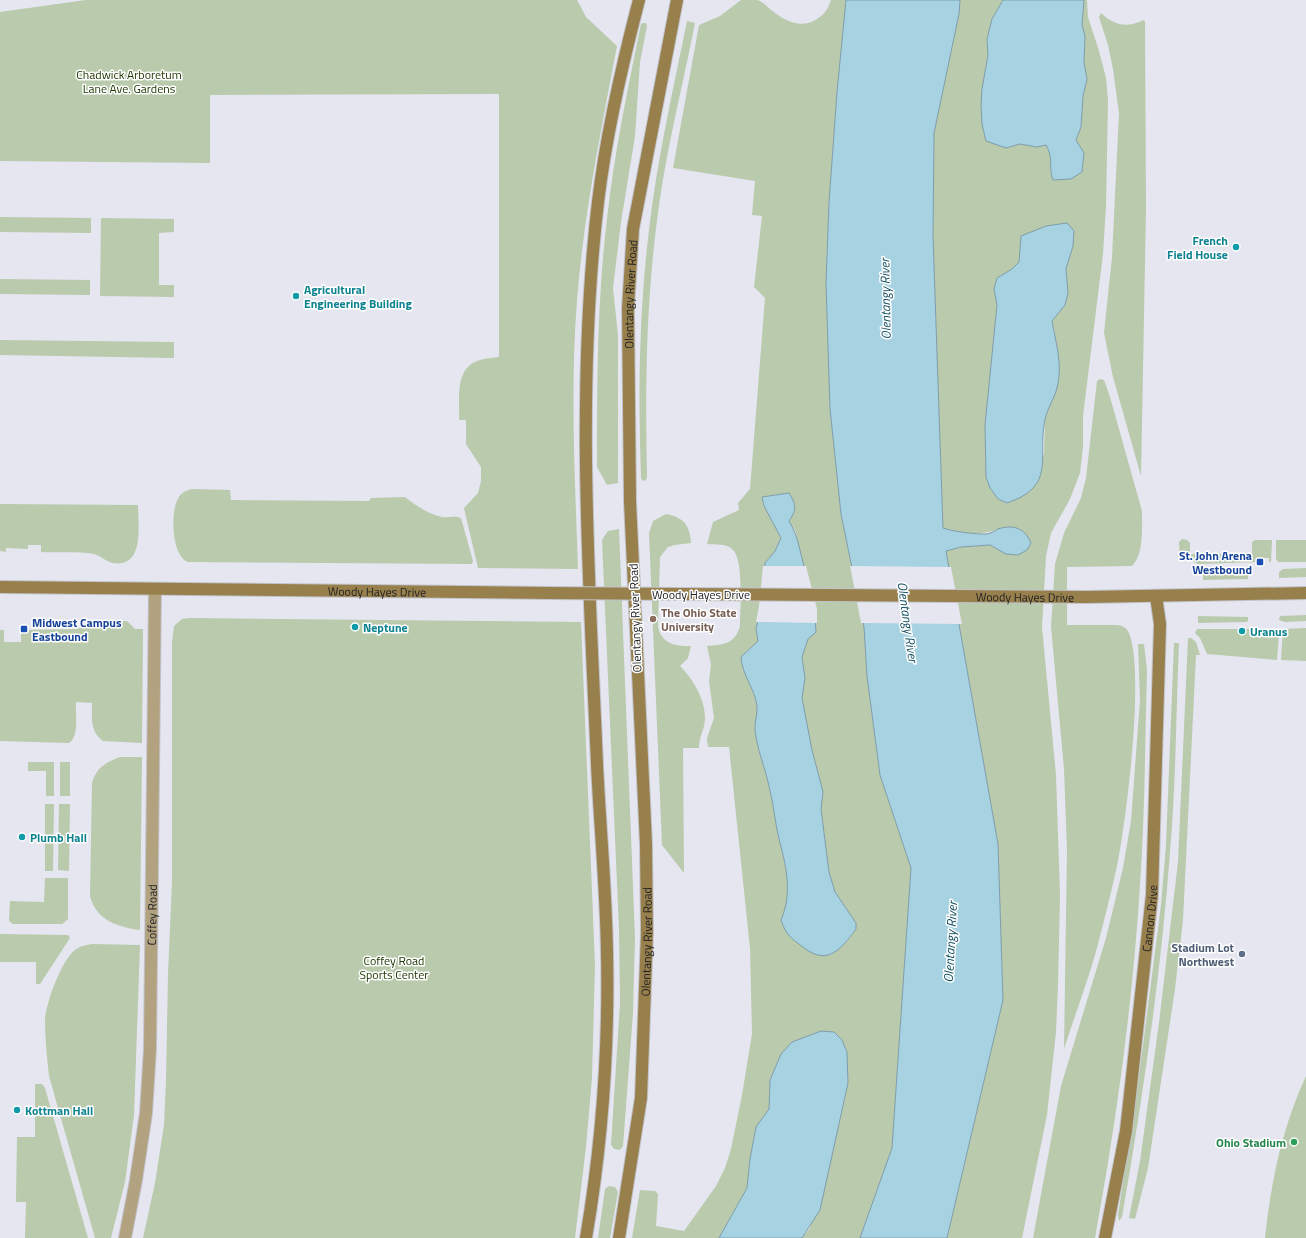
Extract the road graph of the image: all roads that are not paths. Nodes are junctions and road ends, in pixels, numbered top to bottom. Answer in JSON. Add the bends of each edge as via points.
{"nodes":[{"id":1,"x":639,"y":0,"type":"edge"},
{"id":2,"x":677,"y":0,"type":"edge"},
{"id":3,"x":0,"y":588,"type":"edge"},
{"id":4,"x":155,"y":589,"type":"junction"},
{"id":5,"x":1306,"y":593,"type":"edge"},
{"id":6,"x":1156,"y":596,"type":"junction"},
{"id":7,"x":125,"y":1238,"type":"edge"},
{"id":8,"x":586,"y":1238,"type":"edge"},
{"id":9,"x":619,"y":1238,"type":"edge"},
{"id":10,"x":1105,"y":1238,"type":"edge"}],
"edges":[{"from":1,"to":8,"type":"main road","via":[[614,108],[598,199],[586,366],[592,644],[607,951],[601,1113]]},
{"from":2,"to":9,"type":"main road","name":"Olentangy River Road","via":[[633,229],[628,308],[630,501],[646,844],[646,933],[641,1098]]},
{"from":3,"to":4,"type":"main road","name":"Woody Hayes Drive"},
{"from":4,"to":6,"type":"main road","name":"Woody Hayes Drive","bridge":true},
{"from":4,"to":7,"type":"street","name":"Coffey Road","via":[[150,1049],[146,1113]]},
{"from":5,"to":6,"type":"main road","name":"Woody Hayes Drive"},
{"from":6,"to":10,"type":"main road","name":"Cannon Drive","via":[[1160,624],[1152,895],[1126,1131]]}]}
